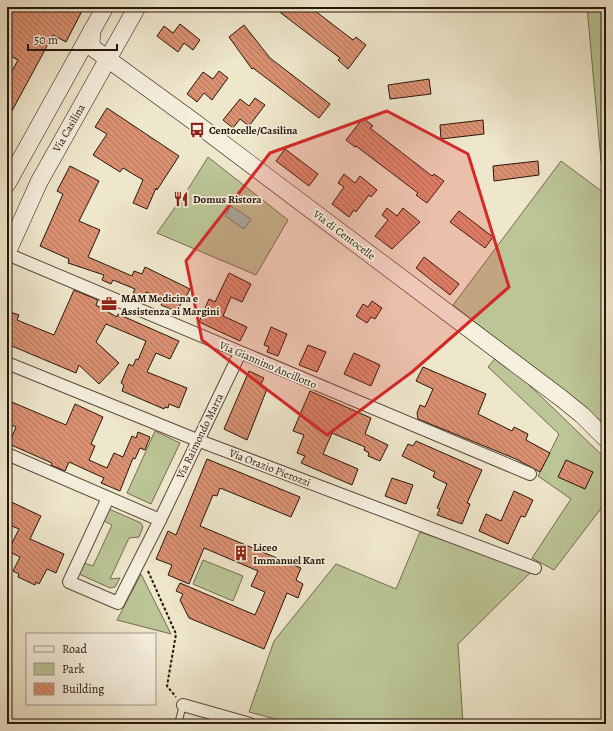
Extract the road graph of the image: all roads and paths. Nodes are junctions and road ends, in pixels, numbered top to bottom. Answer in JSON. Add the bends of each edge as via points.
{"nodes":[{"id":1,"x":105,"y":7,"type":"edge"},
{"id":2,"x":137,"y":7,"type":"edge"},
{"id":3,"x":92,"y":30,"type":"junction"},
{"id":4,"x":108,"y":59,"type":"junction"},
{"id":5,"x":8,"y":180,"type":"edge"},
{"id":6,"x":7,"y":253,"type":"edge"},
{"id":7,"x":240,"y":353,"type":"junction"},
{"id":8,"x":7,"y":363,"type":"edge"},
{"id":9,"x":606,"y":439,"type":"edge"},
{"id":10,"x":198,"y":440,"type":"junction"},
{"id":11,"x":7,"y":454,"type":"edge"},
{"id":12,"x":530,"y":474,"type":"dead end"},
{"id":13,"x":108,"y":498,"type":"junction"},
{"id":14,"x":160,"y":520,"type":"junction"},
{"id":15,"x":141,"y":556,"type":"junction"},
{"id":16,"x":535,"y":568,"type":"dead end"},
{"id":17,"x":183,"y":705,"type":"junction"},
{"id":18,"x":178,"y":724,"type":"edge"},
{"id":19,"x":250,"y":724,"type":"edge"}],
"edges":[{"from":1,"to":3,"type":"street"},
{"from":2,"to":4,"type":"street","name":"Via Casilina"},
{"from":3,"to":4,"type":"street","name":"Via di Centocelle","via":[[92,47]]},
{"from":3,"to":5,"type":"street"},
{"from":4,"to":6,"type":"street","name":"Via Casilina","via":[[39,182]]},
{"from":4,"to":9,"type":"street","name":"Via di Centocelle","via":[[561,398]]},
{"from":6,"to":7,"type":"street","name":"Via Giannino Ancillotto"},
{"from":7,"to":10,"type":"street","name":"Via Raimondo Marra"},
{"from":7,"to":12,"type":"street","name":"Via Giannino Ancillotto"},
{"from":8,"to":10,"type":"street","name":"Via Orazio Pierozzi"},
{"from":10,"to":14,"type":"street","name":"Via Raimondo Marra"},
{"from":10,"to":16,"type":"street","name":"Via Orazio Pierozzi"},
{"from":11,"to":13,"type":"street"},
{"from":13,"to":14,"type":"street"},
{"from":13,"to":15,"type":"street","name":"Via Raimondo Marra","via":[[69,582],[118,603]]},
{"from":14,"to":15,"type":"street","name":"Via Raimondo Marra"},
{"from":15,"to":17,"type":"path","via":[[176,634],[168,686]]},
{"from":17,"to":18,"type":"lane"},
{"from":17,"to":19,"type":"street"}]}
